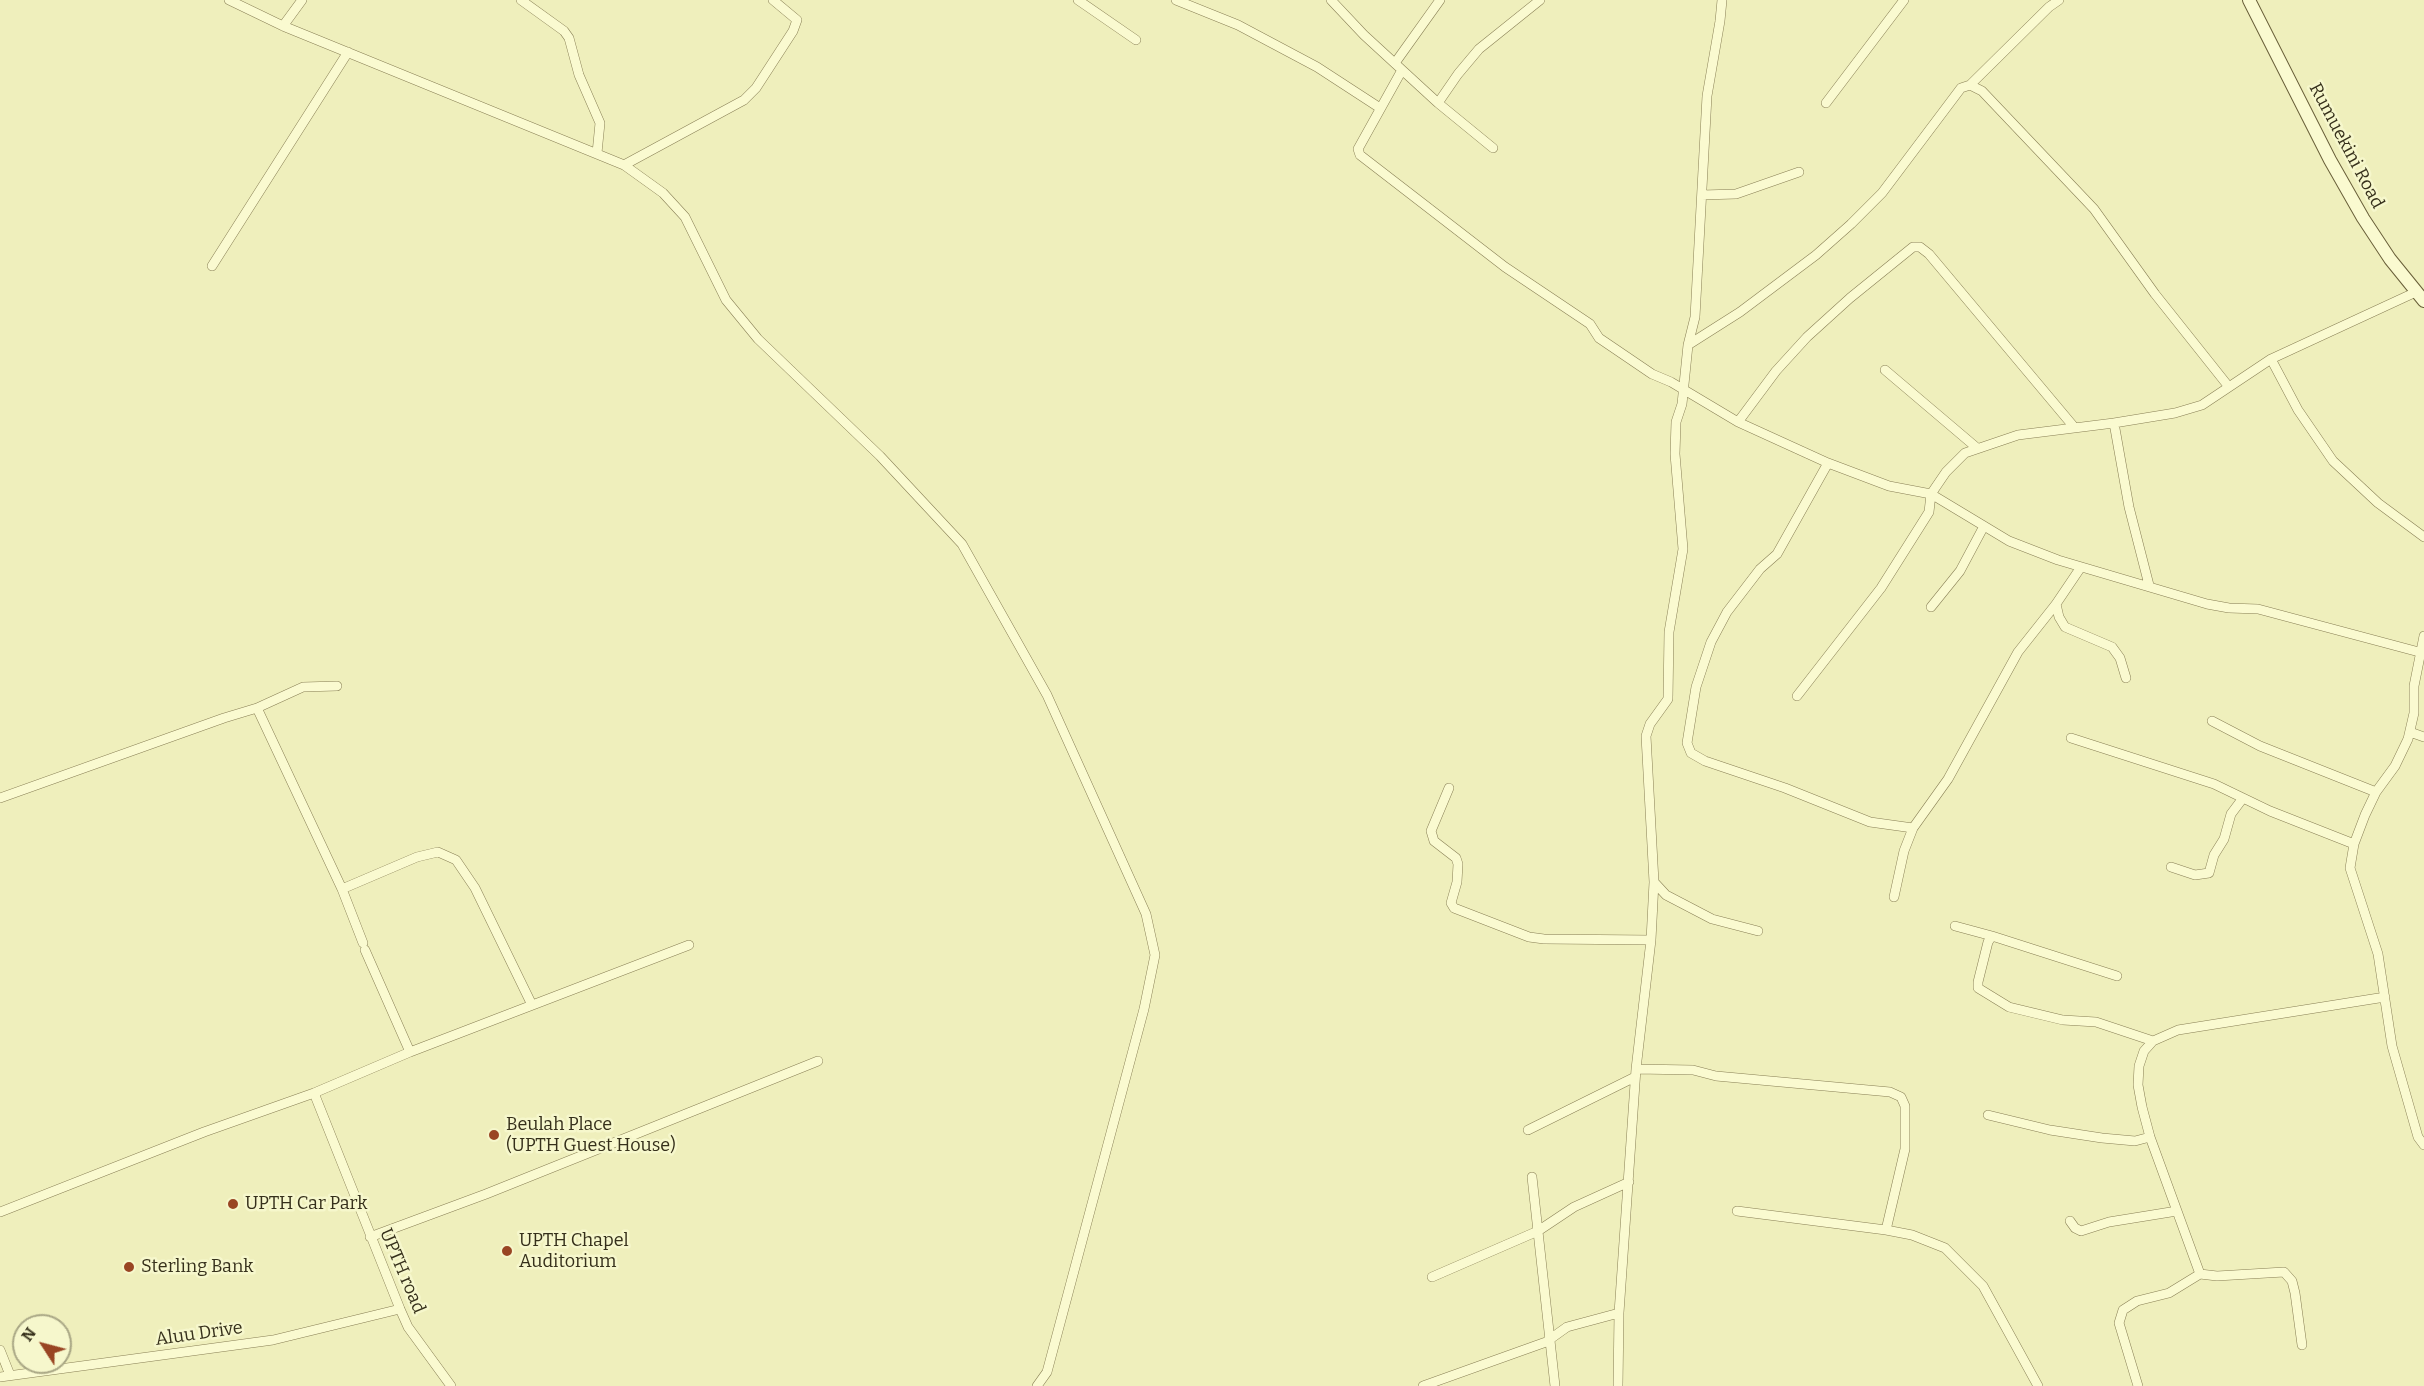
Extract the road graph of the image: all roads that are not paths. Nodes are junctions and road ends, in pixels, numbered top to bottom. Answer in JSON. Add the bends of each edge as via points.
{"nodes":[{"id":1,"x":229,"y":0,"type":"edge"},
{"id":2,"x":302,"y":0,"type":"edge"},
{"id":3,"x":521,"y":0,"type":"edge"},
{"id":4,"x":773,"y":0,"type":"edge"},
{"id":5,"x":1078,"y":0,"type":"edge"},
{"id":6,"x":1176,"y":0,"type":"edge"},
{"id":7,"x":1331,"y":0,"type":"edge"},
{"id":8,"x":1440,"y":0,"type":"edge"},
{"id":9,"x":1540,"y":0,"type":"edge"},
{"id":10,"x":1722,"y":0,"type":"edge"},
{"id":11,"x":1904,"y":0,"type":"edge"},
{"id":12,"x":2059,"y":0,"type":"edge"},
{"id":13,"x":2249,"y":0,"type":"edge"},
{"id":14,"x":283,"y":26,"type":"junction"},
{"id":15,"x":1136,"y":40,"type":"dead end"},
{"id":16,"x":348,"y":52,"type":"junction"},
{"id":17,"x":1399,"y":66,"type":"junction"},
{"id":18,"x":1970,"y":85,"type":"junction"},
{"id":19,"x":1438,"y":103,"type":"junction"},
{"id":20,"x":1826,"y":103,"type":"dead end"},
{"id":21,"x":1380,"y":108,"type":"junction"},
{"id":22,"x":1493,"y":148,"type":"dead end"},
{"id":23,"x":597,"y":153,"type":"junction"},
{"id":24,"x":624,"y":165,"type":"junction"},
{"id":25,"x":1799,"y":172,"type":"dead end"},
{"id":26,"x":1702,"y":195,"type":"junction"},
{"id":27,"x":212,"y":266,"type":"dead end"},
{"id":28,"x":2420,"y":296,"type":"edge"},
{"id":29,"x":1688,"y":345,"type":"junction"},
{"id":30,"x":2271,"y":359,"type":"junction"},
{"id":31,"x":1886,"y":370,"type":"dead end"},
{"id":32,"x":2229,"y":387,"type":"junction"},
{"id":33,"x":1683,"y":391,"type":"junction"},
{"id":34,"x":1738,"y":422,"type":"junction"},
{"id":35,"x":2114,"y":423,"type":"junction"},
{"id":36,"x":2074,"y":427,"type":"junction"},
{"id":37,"x":1977,"y":448,"type":"junction"},
{"id":38,"x":1827,"y":463,"type":"junction"},
{"id":39,"x":1931,"y":494,"type":"junction"},
{"id":40,"x":1984,"y":526,"type":"junction"},
{"id":41,"x":2424,"y":537,"type":"edge"},
{"id":42,"x":2081,"y":567,"type":"junction"},
{"id":43,"x":2149,"y":585,"type":"junction"},
{"id":44,"x":2056,"y":604,"type":"junction"},
{"id":45,"x":1930,"y":607,"type":"dead end"},
{"id":46,"x":2424,"y":636,"type":"edge"},
{"id":47,"x":2419,"y":652,"type":"junction"},
{"id":48,"x":2126,"y":678,"type":"dead end"},
{"id":49,"x":337,"y":686,"type":"dead end"},
{"id":50,"x":1797,"y":696,"type":"dead end"},
{"id":51,"x":257,"y":708,"type":"junction"},
{"id":52,"x":2212,"y":721,"type":"dead end"},
{"id":53,"x":2410,"y":732,"type":"junction"},
{"id":54,"x":2424,"y":737,"type":"edge"},
{"id":55,"x":2071,"y":738,"type":"dead end"},
{"id":56,"x":1449,"y":788,"type":"dead end"},
{"id":57,"x":2376,"y":792,"type":"junction"},
{"id":58,"x":0,"y":798,"type":"edge"},
{"id":59,"x":2243,"y":798,"type":"junction"},
{"id":60,"x":1913,"y":828,"type":"junction"},
{"id":61,"x":2354,"y":844,"type":"junction"},
{"id":62,"x":2171,"y":867,"type":"dead end"},
{"id":63,"x":1654,"y":882,"type":"junction"},
{"id":64,"x":342,"y":889,"type":"junction"},
{"id":65,"x":1894,"y":897,"type":"dead end"},
{"id":66,"x":1955,"y":926,"type":"dead end"},
{"id":67,"x":1758,"y":931,"type":"dead end"},
{"id":68,"x":1992,"y":936,"type":"junction"},
{"id":69,"x":1651,"y":940,"type":"junction"},
{"id":70,"x":689,"y":945,"type":"dead end"},
{"id":71,"x":2117,"y":976,"type":"dead end"},
{"id":72,"x":2385,"y":997,"type":"junction"},
{"id":73,"x":532,"y":1005,"type":"junction"},
{"id":74,"x":2153,"y":1041,"type":"junction"},
{"id":75,"x":410,"y":1052,"type":"junction"},
{"id":76,"x":818,"y":1061,"type":"dead end"},
{"id":77,"x":1636,"y":1073,"type":"junction"},
{"id":78,"x":314,"y":1093,"type":"junction"},
{"id":79,"x":1988,"y":1115,"type":"dead end"},
{"id":80,"x":1528,"y":1130,"type":"dead end"},
{"id":81,"x":2151,"y":1137,"type":"junction"},
{"id":82,"x":2424,"y":1145,"type":"edge"},
{"id":83,"x":1532,"y":1177,"type":"dead end"},
{"id":84,"x":1629,"y":1182,"type":"junction"},
{"id":85,"x":1737,"y":1211,"type":"dead end"},
{"id":86,"x":2177,"y":1211,"type":"junction"},
{"id":87,"x":0,"y":1212,"type":"edge"},
{"id":88,"x":2070,"y":1221,"type":"dead end"},
{"id":89,"x":1886,"y":1230,"type":"junction"},
{"id":90,"x":1538,"y":1231,"type":"junction"},
{"id":91,"x":370,"y":1237,"type":"junction"},
{"id":92,"x":2200,"y":1274,"type":"junction"},
{"id":93,"x":1432,"y":1277,"type":"dead end"},
{"id":94,"x":400,"y":1309,"type":"junction"},
{"id":95,"x":1619,"y":1313,"type":"junction"},
{"id":96,"x":1550,"y":1338,"type":"junction"},
{"id":97,"x":2302,"y":1345,"type":"dead end"},
{"id":98,"x":0,"y":1350,"type":"edge"},
{"id":99,"x":5,"y":1376,"type":"edge"},
{"id":100,"x":451,"y":1386,"type":"edge"},
{"id":101,"x":1037,"y":1386,"type":"edge"},
{"id":102,"x":1423,"y":1386,"type":"edge"},
{"id":103,"x":1555,"y":1386,"type":"edge"},
{"id":104,"x":1618,"y":1386,"type":"edge"},
{"id":105,"x":2038,"y":1386,"type":"edge"},
{"id":106,"x":2138,"y":1386,"type":"edge"}],
"edges":[{"from":1,"to":14,"type":"street"},
{"from":2,"to":14,"type":"street"},
{"from":3,"to":23,"type":"street","via":[[569,38],[579,75],[600,123]]},
{"from":4,"to":24,"type":"street","via":[[797,20],[756,88],[744,100]]},
{"from":5,"to":15,"type":"street"},
{"from":6,"to":21,"type":"street","via":[[1238,25],[1317,67]]},
{"from":7,"to":17,"type":"street"},
{"from":8,"to":17,"type":"street"},
{"from":9,"to":19,"type":"street","via":[[1479,48]]},
{"from":10,"to":26,"type":"street","via":[[1707,96]]},
{"from":11,"to":20,"type":"street"},
{"from":12,"to":18,"type":"street"},
{"from":13,"to":28,"type":"street","name":"Rumuekini Road","via":[[2363,218]]},
{"from":14,"to":16,"type":"street"},
{"from":16,"to":23,"type":"street"},
{"from":16,"to":27,"type":"street"},
{"from":17,"to":19,"type":"street"},
{"from":17,"to":21,"type":"street"},
{"from":18,"to":29,"type":"street","via":[[1961,88],[1882,193],[1851,224],[1740,312]]},
{"from":18,"to":32,"type":"street","via":[[1982,91],[2094,209]]},
{"from":19,"to":22,"type":"street"},
{"from":21,"to":33,"type":"street","via":[[1358,149],[1360,155],[1505,267],[1590,324],[1599,338]]},
{"from":23,"to":24,"type":"street"},
{"from":24,"to":101,"type":"street","via":[[663,193],[685,217],[726,300],[758,339],[880,456],[962,544],[1047,695],[1146,914],[1155,955],[1144,1009],[1047,1372]]},
{"from":25,"to":26,"type":"street","via":[[1736,194]]},
{"from":26,"to":29,"type":"street","via":[[1695,317]]},
{"from":28,"to":30,"type":"street"},
{"from":29,"to":33,"type":"street"},
{"from":30,"to":32,"type":"street"},
{"from":30,"to":41,"type":"street","via":[[2298,410],[2333,461],[2378,503]]},
{"from":31,"to":37,"type":"street"},
{"from":32,"to":35,"type":"street","via":[[2202,405]]},
{"from":33,"to":34,"type":"street"},
{"from":33,"to":63,"type":"street","via":[[1676,422],[1675,454],[1683,549],[1669,632],[1668,699],[1646,736]]},
{"from":34,"to":36,"type":"street","via":[[1776,371],[1808,337],[1913,247],[1920,247]]},
{"from":34,"to":38,"type":"street"},
{"from":35,"to":36,"type":"street"},
{"from":35,"to":43,"type":"street","via":[[2129,507]]},
{"from":36,"to":37,"type":"street","via":[[2018,435]]},
{"from":37,"to":39,"type":"street","via":[[1965,453]]},
{"from":38,"to":39,"type":"street","via":[[1889,486]]},
{"from":38,"to":60,"type":"street","via":[[1777,554],[1760,569],[1727,612],[1711,642],[1696,687],[1687,743],[1691,753],[1705,761],[1870,822]]},
{"from":39,"to":40,"type":"street"},
{"from":39,"to":50,"type":"street","via":[[1929,512],[1881,588]]},
{"from":40,"to":42,"type":"street","via":[[2009,541]]},
{"from":40,"to":45,"type":"street","via":[[1960,571]]},
{"from":42,"to":43,"type":"street"},
{"from":42,"to":44,"type":"street"},
{"from":43,"to":47,"type":"street","via":[[2207,604],[2258,609]]},
{"from":44,"to":48,"type":"street","via":[[2065,627],[2112,647]]},
{"from":44,"to":60,"type":"street","via":[[2018,652],[1948,779]]},
{"from":46,"to":47,"type":"street"},
{"from":47,"to":53,"type":"street"},
{"from":49,"to":51,"type":"street","via":[[303,687]]},
{"from":51,"to":58,"type":"street"},
{"from":51,"to":64,"type":"street"},
{"from":52,"to":57,"type":"street","via":[[2260,746]]},
{"from":53,"to":54,"type":"street"},
{"from":53,"to":57,"type":"street","via":[[2396,766]]},
{"from":55,"to":59,"type":"street","via":[[2214,784]]},
{"from":56,"to":69,"type":"street","via":[[1431,831],[1434,841],[1458,864],[1451,903],[1454,908],[1529,937]]},
{"from":57,"to":61,"type":"street"},
{"from":59,"to":61,"type":"street"},
{"from":59,"to":62,"type":"street","via":[[2231,814],[2209,873],[2195,875]]},
{"from":60,"to":65,"type":"street"},
{"from":61,"to":72,"type":"street","via":[[2350,868],[2378,954]]},
{"from":63,"to":67,"type":"street","via":[[1665,895],[1712,919]]},
{"from":63,"to":69,"type":"street"},
{"from":64,"to":73,"type":"street","via":[[417,857],[438,852],[456,860],[475,888]]},
{"from":64,"to":75,"type":"street"},
{"from":66,"to":68,"type":"street"},
{"from":68,"to":71,"type":"street"},
{"from":68,"to":74,"type":"street","via":[[1977,982],[1978,988],[1996,1000],[2025,1012],[2096,1022]]},
{"from":69,"to":77,"type":"street"},
{"from":70,"to":73,"type":"street"},
{"from":72,"to":74,"type":"street","via":[[2178,1030]]},
{"from":72,"to":82,"type":"street","via":[[2392,1046],[2418,1137]]},
{"from":73,"to":75,"type":"street"},
{"from":74,"to":81,"type":"street","via":[[2141,1058],[2138,1085]]},
{"from":75,"to":78,"type":"street"},
{"from":76,"to":91,"type":"street"},
{"from":77,"to":80,"type":"street"},
{"from":77,"to":84,"type":"street"},
{"from":77,"to":89,"type":"street","via":[[1693,1070],[1716,1076],[1890,1092],[1901,1097],[1905,1106],[1905,1149]]},
{"from":78,"to":87,"type":"street"},
{"from":78,"to":91,"type":"street","name":"UPTH road"},
{"from":79,"to":81,"type":"street","via":[[2102,1138]]},
{"from":81,"to":86,"type":"street"},
{"from":83,"to":90,"type":"street"},
{"from":84,"to":90,"type":"street","via":[[1574,1207]]},
{"from":84,"to":95,"type":"street"},
{"from":85,"to":89,"type":"street"},
{"from":86,"to":88,"type":"street","via":[[2109,1222],[2081,1232]]},
{"from":86,"to":92,"type":"street"},
{"from":89,"to":105,"type":"street","via":[[1936,1243],[1955,1255],[1983,1286]]},
{"from":90,"to":93,"type":"street"},
{"from":90,"to":96,"type":"street"},
{"from":91,"to":94,"type":"street","name":"UPTH road"},
{"from":92,"to":97,"type":"street","via":[[2284,1272],[2295,1293]]},
{"from":92,"to":106,"type":"street","via":[[2169,1293],[2137,1301],[2123,1310],[2118,1323]]},
{"from":94,"to":99,"type":"street","name":"Aluu Drive","via":[[273,1340]]},
{"from":94,"to":100,"type":"street","name":"UPTH road","via":[[408,1327]]},
{"from":95,"to":96,"type":"street","via":[[1567,1327]]},
{"from":95,"to":104,"type":"street"},
{"from":96,"to":102,"type":"street"},
{"from":96,"to":103,"type":"street"},
{"from":98,"to":99,"type":"street"}]}
